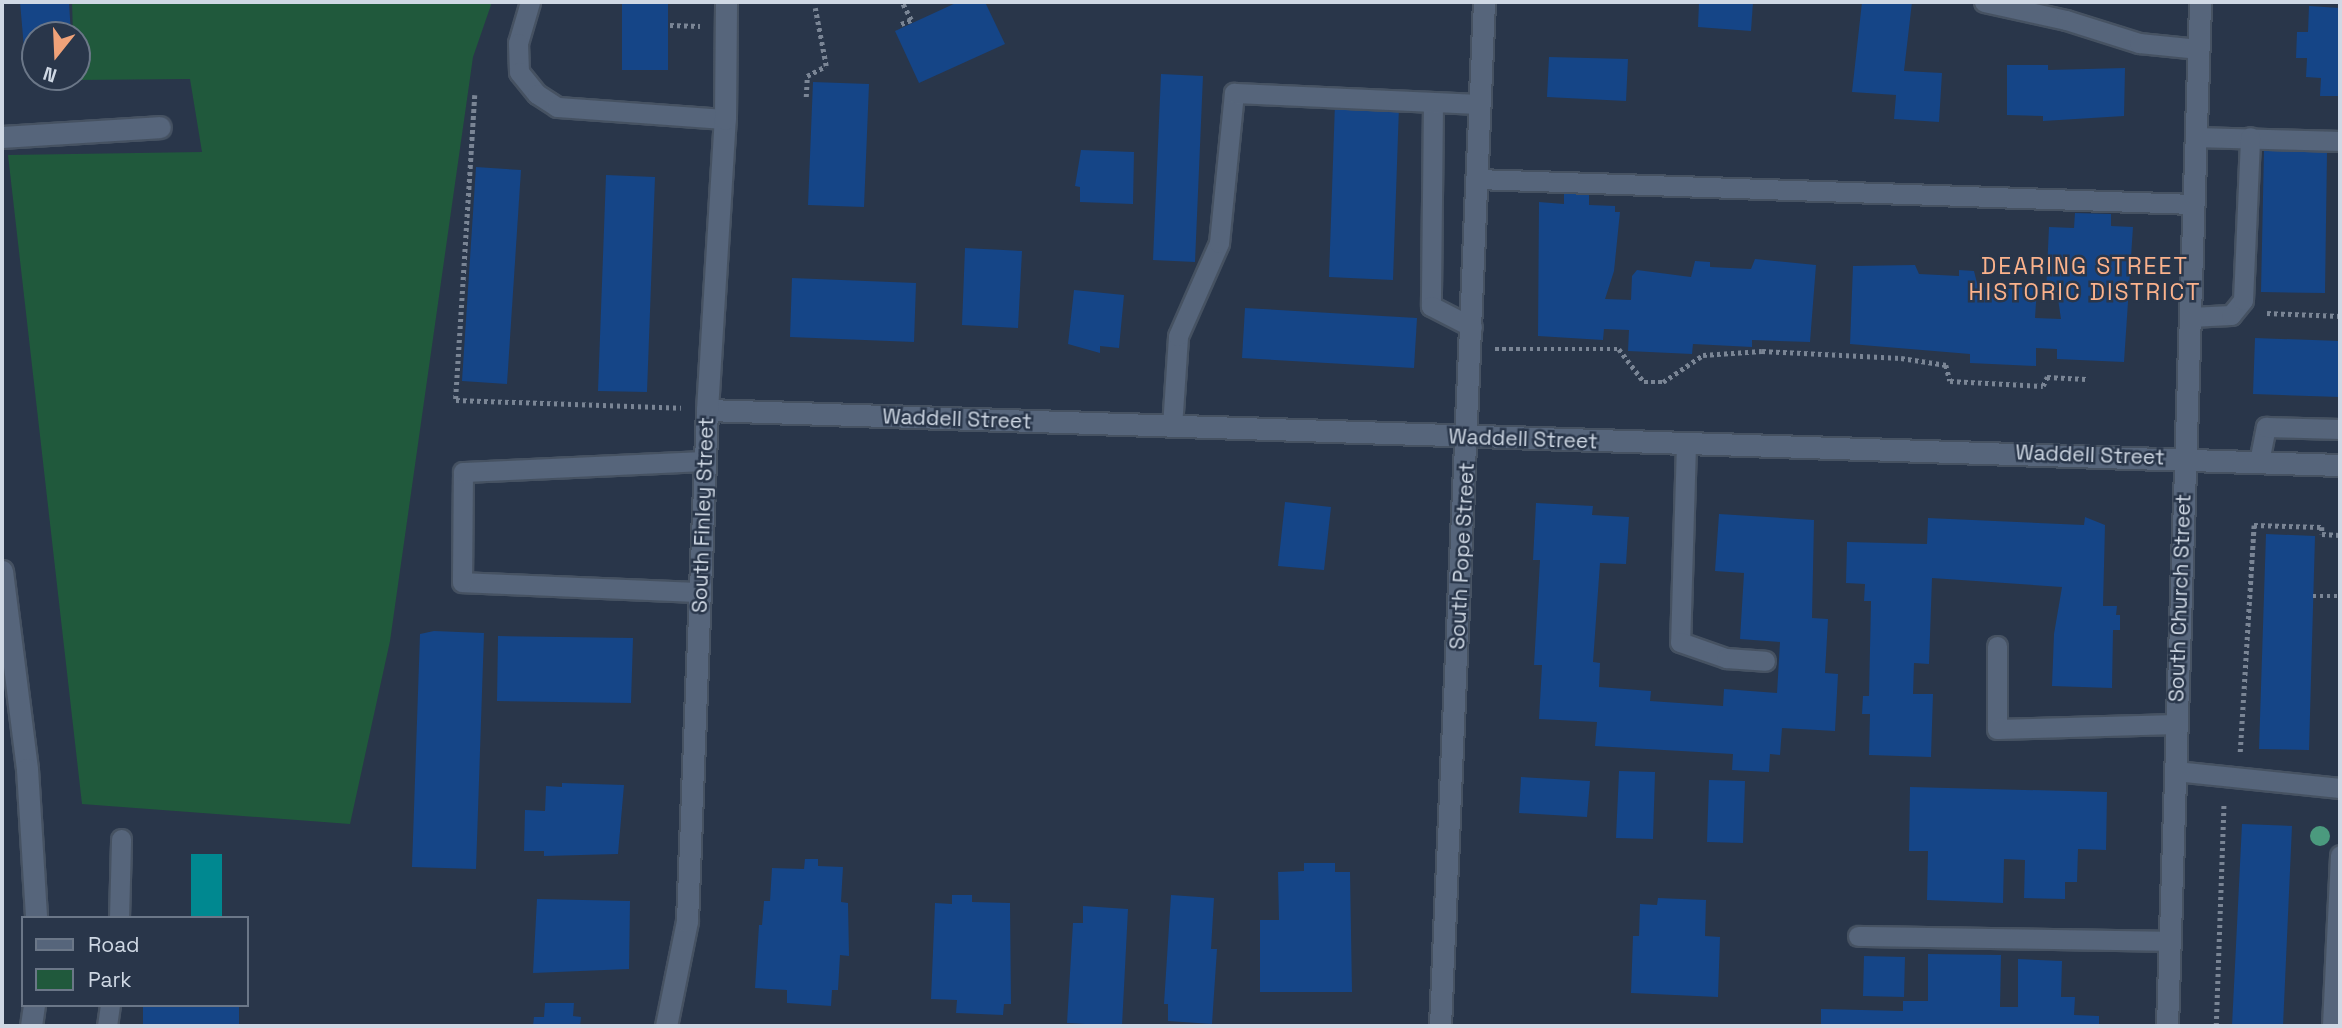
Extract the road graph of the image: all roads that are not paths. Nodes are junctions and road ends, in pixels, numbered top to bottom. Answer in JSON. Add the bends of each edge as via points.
{"nodes":[{"id":1,"x":530,"y":2,"type":"edge"},
{"id":2,"x":726,"y":2,"type":"edge"},
{"id":3,"x":1484,"y":2,"type":"edge"},
{"id":4,"x":1984,"y":2,"type":"edge"},
{"id":5,"x":2200,"y":2,"type":"edge"},
{"id":6,"x":2199,"y":49,"type":"junction"},
{"id":7,"x":1433,"y":103,"type":"junction"},
{"id":8,"x":1480,"y":104,"type":"junction"},
{"id":9,"x":725,"y":119,"type":"junction"},
{"id":10,"x":160,"y":127,"type":"dead end"},
{"id":11,"x":2,"y":137,"type":"edge"},
{"id":12,"x":2195,"y":137,"type":"junction"},
{"id":13,"x":2250,"y":137,"type":"junction"},
{"id":14,"x":2340,"y":141,"type":"edge"},
{"id":15,"x":1477,"y":179,"type":"junction"},
{"id":16,"x":2193,"y":204,"type":"junction"},
{"id":17,"x":2190,"y":317,"type":"junction"},
{"id":18,"x":1472,"y":327,"type":"junction"},
{"id":19,"x":707,"y":410,"type":"junction"},
{"id":20,"x":1172,"y":427,"type":"junction"},
{"id":21,"x":2340,"y":429,"type":"edge"},
{"id":22,"x":1468,"y":438,"type":"junction"},
{"id":23,"x":1686,"y":444,"type":"junction"},
{"id":24,"x":2185,"y":458,"type":"junction"},
{"id":25,"x":705,"y":461,"type":"junction"},
{"id":26,"x":2259,"y":462,"type":"junction"},
{"id":27,"x":2340,"y":465,"type":"edge"},
{"id":28,"x":2,"y":570,"type":"edge"},
{"id":29,"x":699,"y":592,"type":"junction"},
{"id":30,"x":1997,"y":646,"type":"dead end"},
{"id":31,"x":1765,"y":661,"type":"dead end"},
{"id":32,"x":2176,"y":724,"type":"junction"},
{"id":33,"x":2175,"y":771,"type":"junction"},
{"id":34,"x":2340,"y":788,"type":"edge"},
{"id":35,"x":121,"y":839,"type":"dead end"},
{"id":36,"x":2340,"y":855,"type":"edge"},
{"id":37,"x":36,"y":916,"type":"edge"},
{"id":38,"x":119,"y":916,"type":"edge"},
{"id":39,"x":1858,"y":936,"type":"dead end"},
{"id":40,"x":2169,"y":941,"type":"junction"},
{"id":41,"x":34,"y":1007,"type":"edge"},
{"id":42,"x":110,"y":1007,"type":"edge"},
{"id":43,"x":31,"y":1026,"type":"edge"},
{"id":44,"x":107,"y":1026,"type":"edge"},
{"id":45,"x":666,"y":1026,"type":"edge"},
{"id":46,"x":1440,"y":1026,"type":"edge"},
{"id":47,"x":2167,"y":1026,"type":"edge"},
{"id":48,"x":2332,"y":1026,"type":"edge"}],
"edges":[{"from":1,"to":9,"type":"lane","via":[[518,43],[519,72],[537,94],[557,107]]},
{"from":2,"to":9,"type":"street","name":"South Finley Street"},
{"from":3,"to":8,"type":"street","name":"South Pope Street"},
{"from":4,"to":6,"type":"lane","via":[[2066,20],[2139,43]]},
{"from":5,"to":6,"type":"street","name":"South Church Street"},
{"from":6,"to":12,"type":"street","name":"South Church Street"},
{"from":7,"to":8,"type":"lane"},
{"from":7,"to":18,"type":"lane","via":[[1431,306]]},
{"from":7,"to":20,"type":"lane","via":[[1234,93],[1219,243],[1178,336]]},
{"from":8,"to":15,"type":"street","name":"South Pope Street"},
{"from":9,"to":19,"type":"street","name":"South Finley Street"},
{"from":10,"to":11,"type":"street"},
{"from":12,"to":13,"type":"lane"},
{"from":12,"to":16,"type":"street","name":"South Church Street"},
{"from":13,"to":14,"type":"lane"},
{"from":13,"to":17,"type":"lane","via":[[2243,300],[2231,314]]},
{"from":15,"to":16,"type":"lane"},
{"from":15,"to":18,"type":"street","name":"South Pope Street"},
{"from":16,"to":17,"type":"street","name":"South Church Street"},
{"from":17,"to":24,"type":"street","name":"South Church Street"},
{"from":18,"to":22,"type":"street","name":"South Pope Street"},
{"from":19,"to":20,"type":"street","name":"Waddell Street"},
{"from":19,"to":25,"type":"street","name":"South Finley Street"},
{"from":20,"to":22,"type":"street","name":"Waddell Street"},
{"from":21,"to":26,"type":"lane","via":[[2266,427]]},
{"from":22,"to":23,"type":"street","name":"Waddell Street"},
{"from":22,"to":46,"type":"street","name":"South Pope Street"},
{"from":23,"to":24,"type":"street","name":"Waddell Street"},
{"from":23,"to":31,"type":"lane","via":[[1680,642],[1726,658]]},
{"from":24,"to":26,"type":"street","name":"Waddell Street"},
{"from":24,"to":32,"type":"street","name":"South Church Street"},
{"from":25,"to":29,"type":"street","name":"South Finley Street"},
{"from":25,"to":29,"type":"lane","via":[[463,472],[462,582]]},
{"from":26,"to":27,"type":"street","name":"Waddell Street"},
{"from":28,"to":37,"type":"street","via":[[28,780]]},
{"from":29,"to":45,"type":"street","name":"South Finley Street","via":[[687,921]]},
{"from":30,"to":32,"type":"lane","via":[[1997,729]]},
{"from":32,"to":33,"type":"street","name":"South Church Street"},
{"from":33,"to":34,"type":"lane"},
{"from":33,"to":40,"type":"street","name":"South Church Street"},
{"from":35,"to":38,"type":"lane"},
{"from":36,"to":48,"type":"lane"},
{"from":39,"to":40,"type":"lane"},
{"from":40,"to":47,"type":"street","name":"South Church Street"},
{"from":41,"to":43,"type":"street"},
{"from":42,"to":44,"type":"lane"}]}
